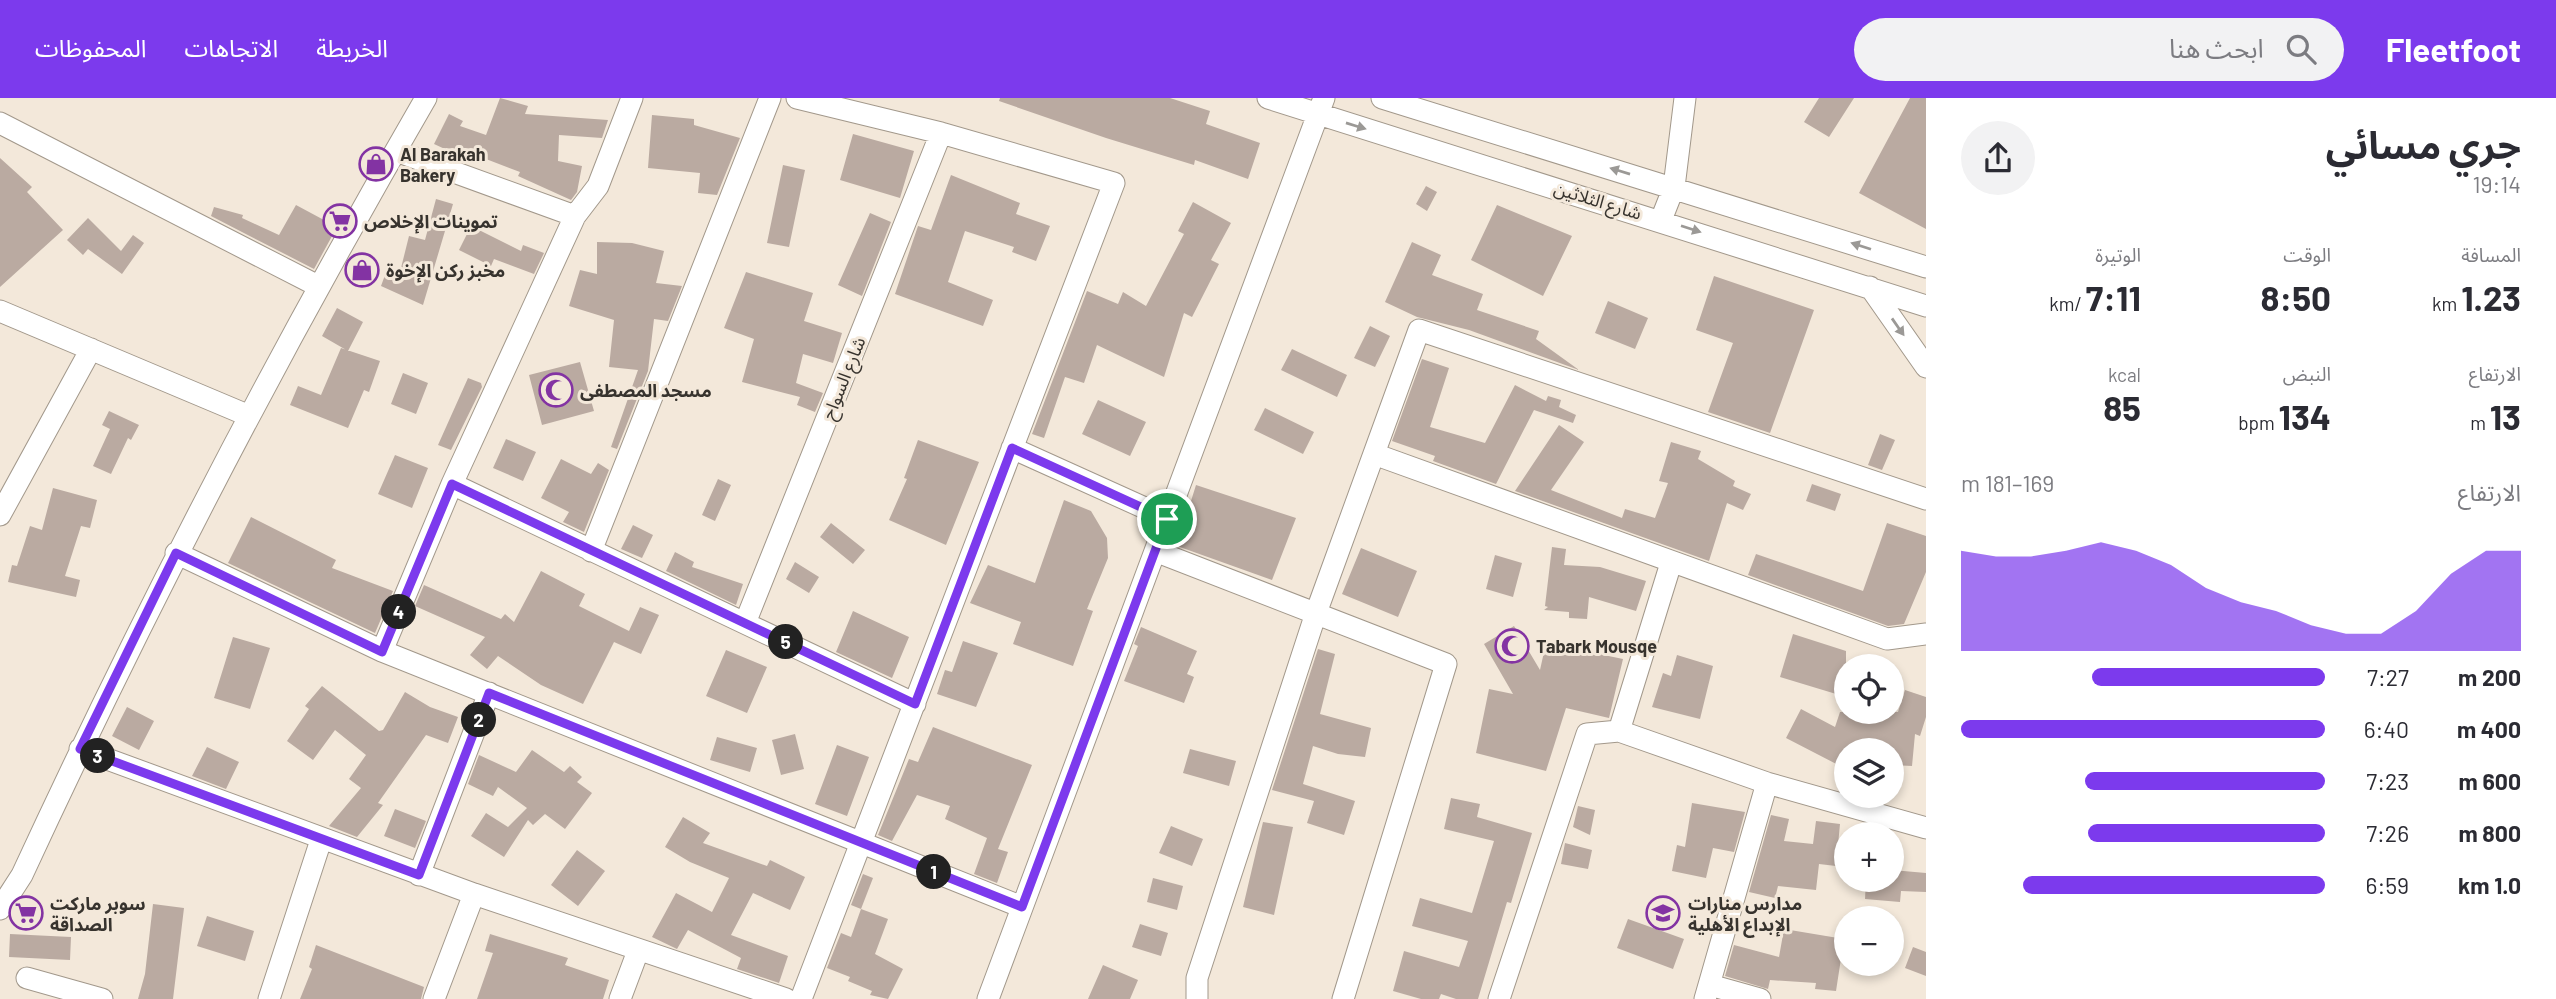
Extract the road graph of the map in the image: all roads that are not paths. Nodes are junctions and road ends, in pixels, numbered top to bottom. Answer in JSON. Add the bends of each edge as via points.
{"nodes":[{"id":1,"x":426,"y":98,"type":"edge"},
{"id":2,"x":632,"y":98,"type":"edge"},
{"id":3,"x":770,"y":98,"type":"edge"},
{"id":4,"x":797,"y":98,"type":"edge"},
{"id":5,"x":1268,"y":98,"type":"edge"},
{"id":6,"x":1382,"y":98,"type":"edge"},
{"id":7,"x":1685,"y":98,"type":"edge"},
{"id":8,"x":1321,"y":106,"type":"edge"},
{"id":9,"x":0,"y":123,"type":"edge"},
{"id":10,"x":941,"y":133,"type":"junction"},
{"id":11,"x":396,"y":150,"type":"junction"},
{"id":12,"x":1674,"y":187,"type":"junction"},
{"id":13,"x":575,"y":216,"type":"junction"},
{"id":14,"x":1661,"y":220,"type":"junction"},
{"id":15,"x":1926,"y":267,"type":"edge"},
{"id":16,"x":318,"y":286,"type":"junction"},
{"id":17,"x":1870,"y":287,"type":"junction"},
{"id":18,"x":1923,"y":308,"type":"edge"},
{"id":19,"x":0,"y":311,"type":"edge"},
{"id":20,"x":90,"y":349,"type":"junction"},
{"id":21,"x":1926,"y":367,"type":"edge"},
{"id":22,"x":247,"y":415,"type":"junction"},
{"id":23,"x":1012,"y":448,"type":"junction"},
{"id":24,"x":1374,"y":454,"type":"junction"},
{"id":25,"x":452,"y":484,"type":"junction"},
{"id":26,"x":1926,"y":499,"type":"edge"},
{"id":27,"x":0,"y":514,"type":"edge"},
{"id":28,"x":1167,"y":519,"type":"junction"},
{"id":29,"x":591,"y":551,"type":"junction"},
{"id":30,"x":1155,"y":551,"type":"junction"},
{"id":31,"x":176,"y":553,"type":"junction"},
{"id":32,"x":1671,"y":563,"type":"junction"},
{"id":33,"x":1316,"y":613,"type":"junction"},
{"id":34,"x":745,"y":623,"type":"junction"},
{"id":35,"x":1926,"y":634,"type":"edge"},
{"id":36,"x":382,"y":652,"type":"junction"},
{"id":37,"x":489,"y":693,"type":"junction"},
{"id":38,"x":915,"y":704,"type":"junction"},
{"id":39,"x":1619,"y":731,"type":"junction"},
{"id":40,"x":80,"y":749,"type":"junction"},
{"id":41,"x":1767,"y":783,"type":"junction"},
{"id":42,"x":1926,"y":828,"type":"edge"},
{"id":43,"x":321,"y":840,"type":"junction"},
{"id":44,"x":861,"y":844,"type":"junction"},
{"id":45,"x":419,"y":875,"type":"junction"},
{"id":46,"x":474,"y":894,"type":"junction"},
{"id":47,"x":1022,"y":907,"type":"junction"},
{"id":48,"x":0,"y":909,"type":"edge"},
{"id":49,"x":638,"y":951,"type":"junction"},
{"id":50,"x":27,"y":978,"type":"dead end"},
{"id":51,"x":1707,"y":992,"type":"edge"},
{"id":52,"x":102,"y":999,"type":"edge"},
{"id":53,"x":270,"y":999,"type":"edge"},
{"id":54,"x":434,"y":999,"type":"edge"},
{"id":55,"x":620,"y":999,"type":"edge"},
{"id":56,"x":786,"y":999,"type":"edge"},
{"id":57,"x":801,"y":999,"type":"edge"},
{"id":58,"x":988,"y":999,"type":"edge"},
{"id":59,"x":1197,"y":999,"type":"edge"},
{"id":60,"x":1343,"y":999,"type":"edge"},
{"id":61,"x":1499,"y":999,"type":"edge"},
{"id":62,"x":1760,"y":999,"type":"edge"}],
"edges":[{"from":1,"to":11,"type":"street"},
{"from":2,"to":13,"type":"street","via":[[597,186]]},
{"from":3,"to":29,"type":"street"},
{"from":4,"to":10,"type":"street"},
{"from":5,"to":8,"type":"street","name":"شارع الثلاثين"},
{"from":12,"to":6,"type":"street","name":"شارع الثلاثين","one_way":true},
{"from":7,"to":12,"type":"street"},
{"from":8,"to":14,"type":"street","name":"شارع الثلاثين","one_way":true},
{"from":8,"to":28,"type":"street"},
{"from":9,"to":16,"type":"street"},
{"from":10,"to":23,"type":"street","via":[[1114,183]]},
{"from":10,"to":34,"type":"street","name":"شارع السواح"},
{"from":11,"to":13,"type":"street"},
{"from":11,"to":16,"type":"street"},
{"from":12,"to":14,"type":"street"},
{"from":15,"to":12,"type":"street","name":"شارع الثلاثين","one_way":true},
{"from":13,"to":25,"type":"street"},
{"from":14,"to":17,"type":"street","name":"شارع الثلاثين","one_way":true},
{"from":16,"to":22,"type":"street"},
{"from":17,"to":18,"type":"street","name":"شارع الثلاثين"},
{"from":17,"to":21,"type":"street","one_way":true},
{"from":19,"to":20,"type":"street"},
{"from":20,"to":22,"type":"street"},
{"from":20,"to":27,"type":"street"},
{"from":22,"to":31,"type":"street"},
{"from":23,"to":28,"type":"street"},
{"from":23,"to":38,"type":"street"},
{"from":24,"to":26,"type":"street","via":[[1419,330]]},
{"from":24,"to":32,"type":"street"},
{"from":24,"to":33,"type":"street"},
{"from":25,"to":29,"type":"street"},
{"from":25,"to":36,"type":"street"},
{"from":28,"to":30,"type":"street"},
{"from":29,"to":34,"type":"street"},
{"from":30,"to":33,"type":"street"},
{"from":30,"to":47,"type":"street"},
{"from":31,"to":36,"type":"street"},
{"from":31,"to":40,"type":"street"},
{"from":32,"to":35,"type":"street","via":[[1887,639]]},
{"from":32,"to":39,"type":"street"},
{"from":33,"to":59,"type":"street","via":[[1197,978]]},
{"from":33,"to":60,"type":"street","via":[[1446,664]]},
{"from":34,"to":38,"type":"street"},
{"from":36,"to":37,"type":"street"},
{"from":37,"to":44,"type":"street"},
{"from":37,"to":45,"type":"street"},
{"from":38,"to":44,"type":"street"},
{"from":39,"to":41,"type":"street"},
{"from":39,"to":61,"type":"street","via":[[1587,734]]},
{"from":40,"to":43,"type":"street"},
{"from":40,"to":48,"type":"street","via":[[22,875]]},
{"from":41,"to":42,"type":"street"},
{"from":41,"to":51,"type":"street"},
{"from":43,"to":45,"type":"street"},
{"from":43,"to":53,"type":"street"},
{"from":44,"to":47,"type":"street"},
{"from":44,"to":57,"type":"street"},
{"from":45,"to":46,"type":"street"},
{"from":46,"to":49,"type":"street"},
{"from":46,"to":54,"type":"street"},
{"from":47,"to":58,"type":"street"},
{"from":49,"to":55,"type":"street"},
{"from":49,"to":56,"type":"street"},
{"from":50,"to":52,"type":"street"},
{"from":51,"to":62,"type":"street"}]}
